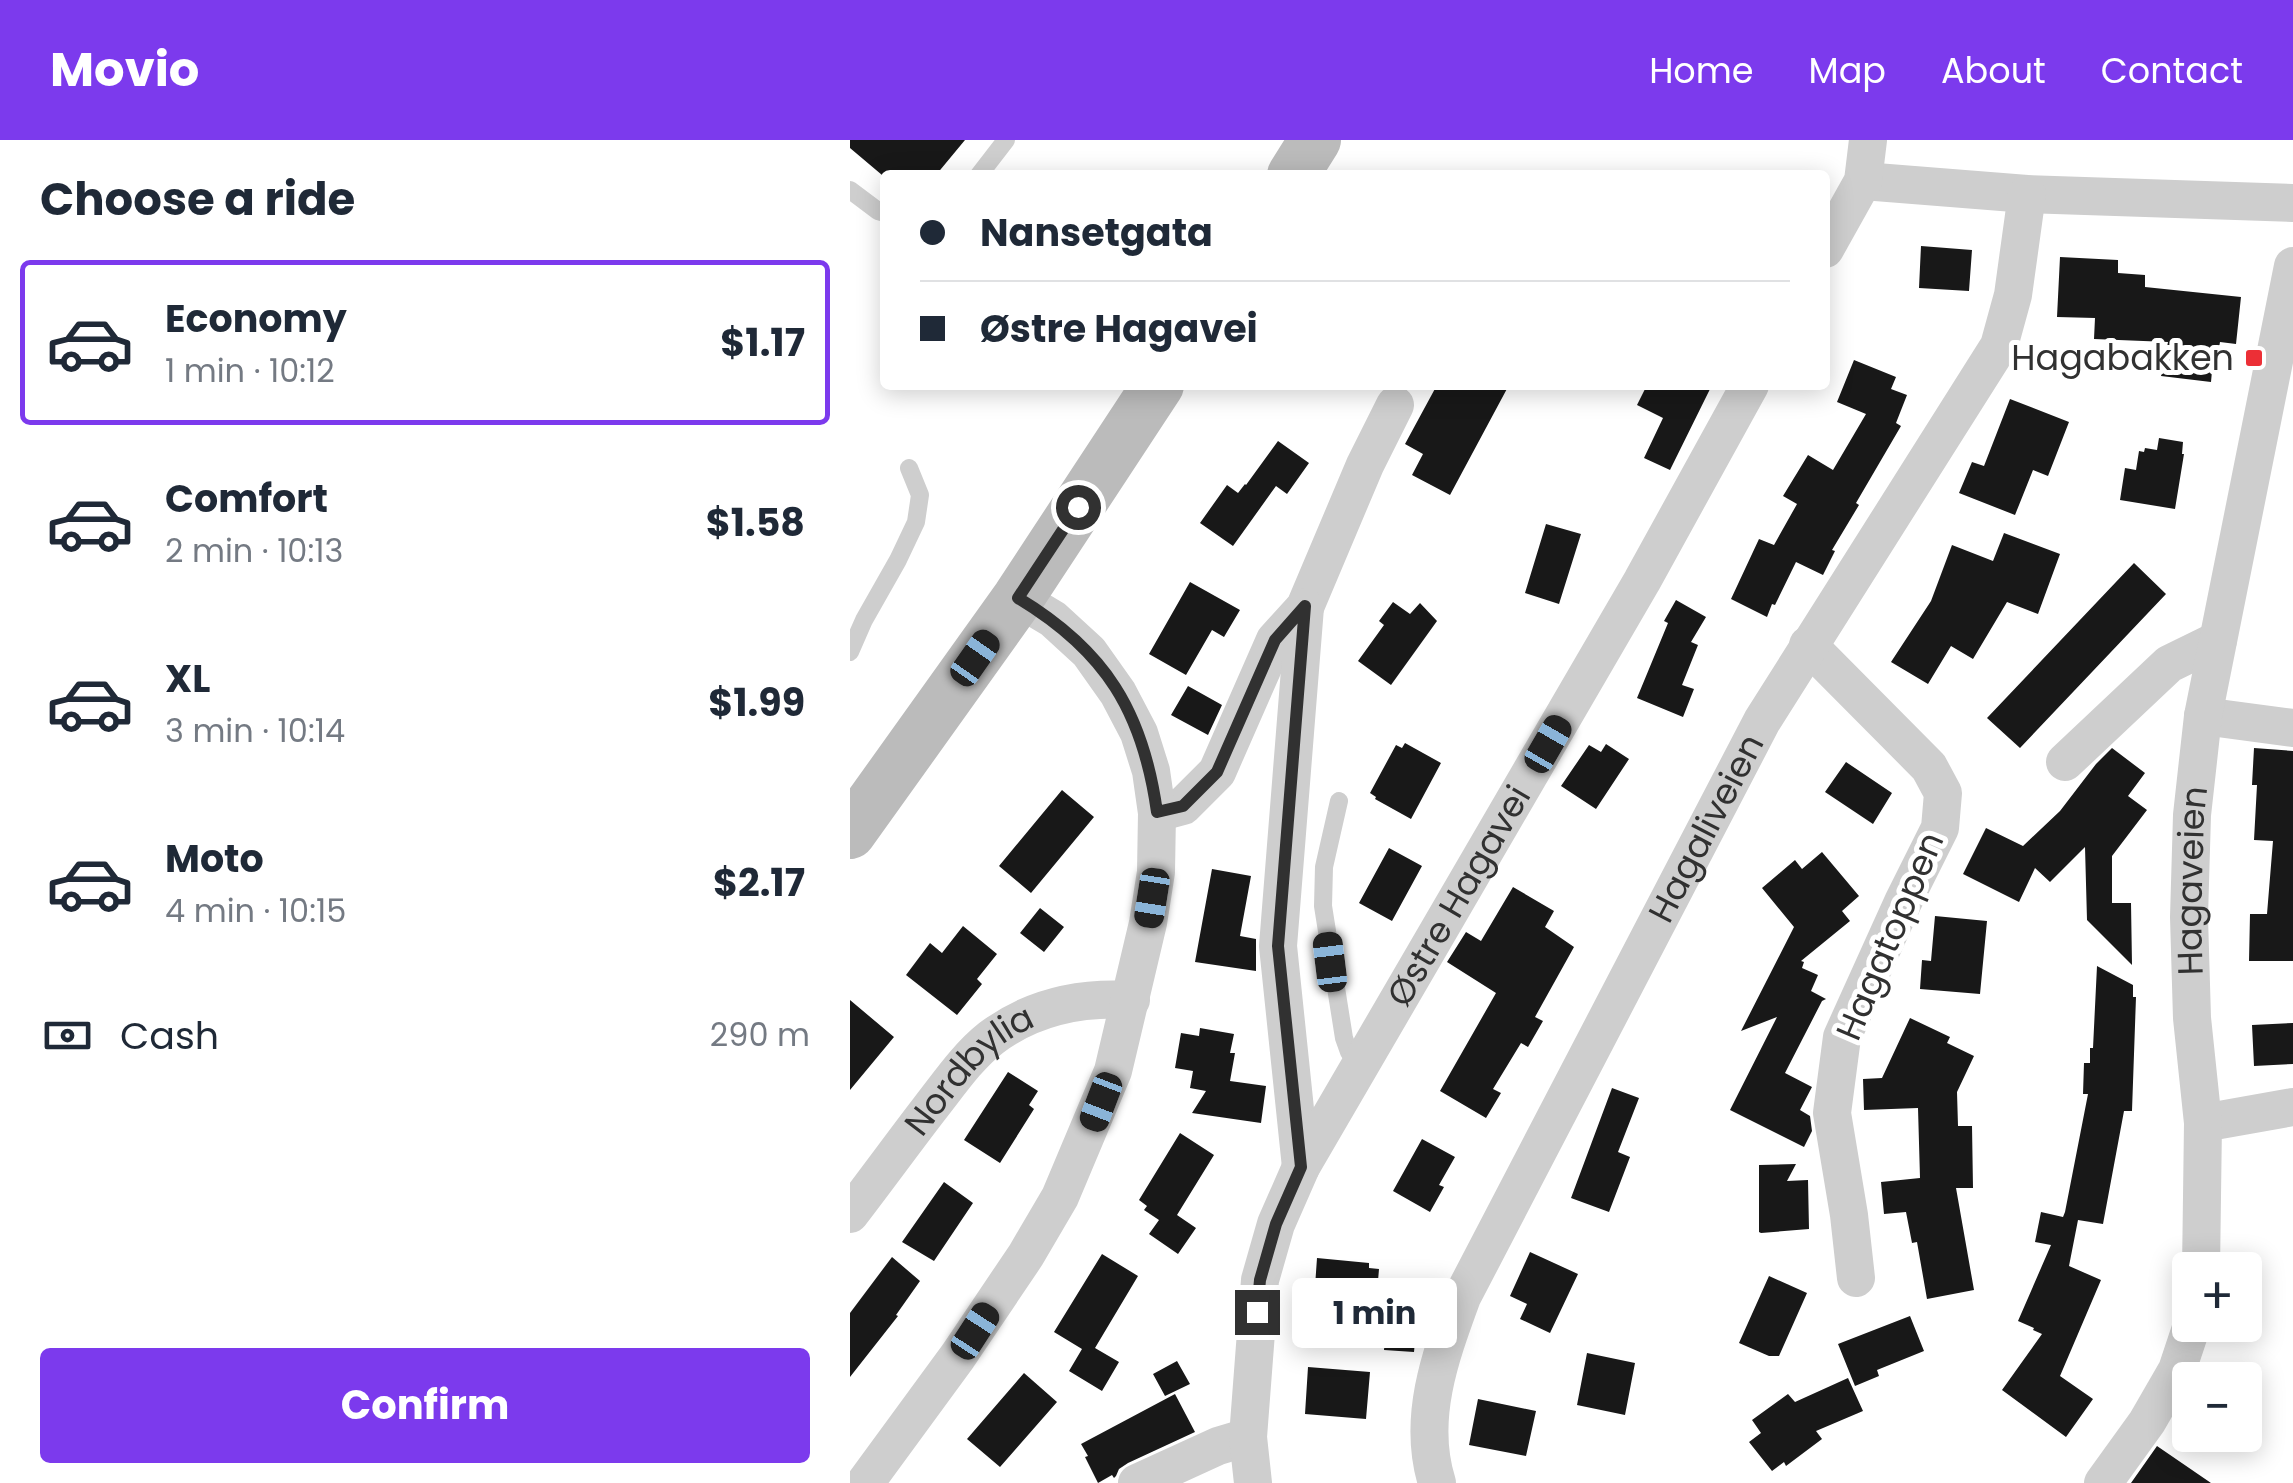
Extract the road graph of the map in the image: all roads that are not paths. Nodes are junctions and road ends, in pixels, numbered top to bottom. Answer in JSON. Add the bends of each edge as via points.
{"nodes":[{"id":1,"x":1006,"y":140,"type":"edge"},
{"id":2,"x":1316,"y":140,"type":"edge"},
{"id":3,"x":1868,"y":140,"type":"edge"},
{"id":4,"x":983,"y":170,"type":"edge"},
{"id":5,"x":1296,"y":170,"type":"edge"},
{"id":6,"x":1863,"y":181,"type":"junction"},
{"id":7,"x":850,"y":190,"type":"edge"},
{"id":8,"x":2027,"y":194,"type":"junction"},
{"id":9,"x":2293,"y":203,"type":"edge"},
{"id":10,"x":880,"y":212,"type":"edge"},
{"id":11,"x":1830,"y":240,"type":"edge"},
{"id":12,"x":2293,"y":266,"type":"edge"},
{"id":13,"x":1155,"y":390,"type":"edge"},
{"id":14,"x":1747,"y":390,"type":"edge"},
{"id":15,"x":1401,"y":395,"type":"edge"},
{"id":16,"x":909,"y":468,"type":"dead end"},
{"id":17,"x":1018,"y":598,"type":"junction"},
{"id":18,"x":1305,"y":606,"type":"junction"},
{"id":19,"x":2218,"y":640,"type":"junction"},
{"id":20,"x":1808,"y":645,"type":"junction"},
{"id":21,"x":850,"y":652,"type":"edge"},
{"id":22,"x":2203,"y":716,"type":"junction"},
{"id":23,"x":2293,"y":728,"type":"edge"},
{"id":24,"x":2064,"y":762,"type":"dead end"},
{"id":25,"x":1339,"y":801,"type":"dead end"},
{"id":26,"x":856,"y":812,"type":"edge"},
{"id":27,"x":1157,"y":812,"type":"junction"},
{"id":28,"x":1131,"y":1000,"type":"junction"},
{"id":29,"x":1360,"y":1068,"type":"junction"},
{"id":30,"x":2293,"y":1107,"type":"edge"},
{"id":31,"x":2203,"y":1123,"type":"junction"},
{"id":32,"x":1301,"y":1167,"type":"junction"},
{"id":33,"x":850,"y":1214,"type":"edge"},
{"id":34,"x":2201,"y":1252,"type":"edge"},
{"id":35,"x":1856,"y":1278,"type":"dead end"},
{"id":36,"x":2186,"y":1342,"type":"edge"},
{"id":37,"x":1248,"y":1436,"type":"junction"},
{"id":38,"x":865,"y":1483,"type":"edge"},
{"id":39,"x":1137,"y":1483,"type":"edge"},
{"id":40,"x":1253,"y":1483,"type":"edge"},
{"id":41,"x":1438,"y":1483,"type":"edge"},
{"id":42,"x":2103,"y":1483,"type":"edge"}],
"edges":[{"from":1,"to":4,"type":"lane"},
{"from":2,"to":5,"type":"main road"},
{"from":3,"to":6,"type":"street"},
{"from":6,"to":8,"type":"street"},
{"from":6,"to":11,"type":"street"},
{"from":7,"to":10,"type":"lane"},
{"from":8,"to":9,"type":"street"},
{"from":8,"to":20,"type":"street","name":"Hagaliveien","via":[[2014,295],[1999,346]]},
{"from":12,"to":19,"type":"street","name":"Hagaveien"},
{"from":13,"to":17,"type":"main road"},
{"from":14,"to":29,"type":"street","name":"Østre Hagavei"},
{"from":15,"to":18,"type":"street"},
{"from":16,"to":21,"type":"lane","via":[[920,495],[916,522]]},
{"from":17,"to":26,"type":"main road"},
{"from":17,"to":27,"type":"street","via":[[1089,652],[1118,692],[1139,733]]},
{"from":18,"to":27,"type":"street","via":[[1275,640],[1217,772],[1183,806]]},
{"from":18,"to":32,"type":"street","via":[[1278,946]]},
{"from":19,"to":22,"type":"street","name":"Hagaveien"},
{"from":19,"to":24,"type":"street","via":[[2169,664]]},
{"from":20,"to":35,"type":"street","name":"Hagatoppen","via":[[1929,767],[1943,793],[1940,828],[1842,1037],[1832,1113]]},
{"from":20,"to":41,"type":"street","name":"Hagaliveien","via":[[1462,1296],[1432,1395],[1428,1433]]},
{"from":22,"to":23,"type":"street"},
{"from":22,"to":31,"type":"street","name":"Hagaveien","via":[[2189,917]]},
{"from":25,"to":29,"type":"lane","via":[[1323,906],[1344,1038]]},
{"from":27,"to":28,"type":"street","via":[[1156,872]]},
{"from":28,"to":33,"type":"street","name":"Nordbylia","via":[[1065,1002],[992,1038],[959,1070]]},
{"from":28,"to":38,"type":"street","via":[[1113,1071],[1060,1197],[958,1356]]},
{"from":29,"to":32,"type":"street","name":"Østre Hagavei"},
{"from":30,"to":31,"type":"street"},
{"from":31,"to":34,"type":"street","name":"Hagaveien"},
{"from":32,"to":37,"type":"street","name":"Østre Hagavei","via":[[1260,1280]]},
{"from":36,"to":42,"type":"street","via":[[2147,1422]]},
{"from":37,"to":39,"type":"street"},
{"from":37,"to":40,"type":"street","name":"Østre Hagavei"}]}
